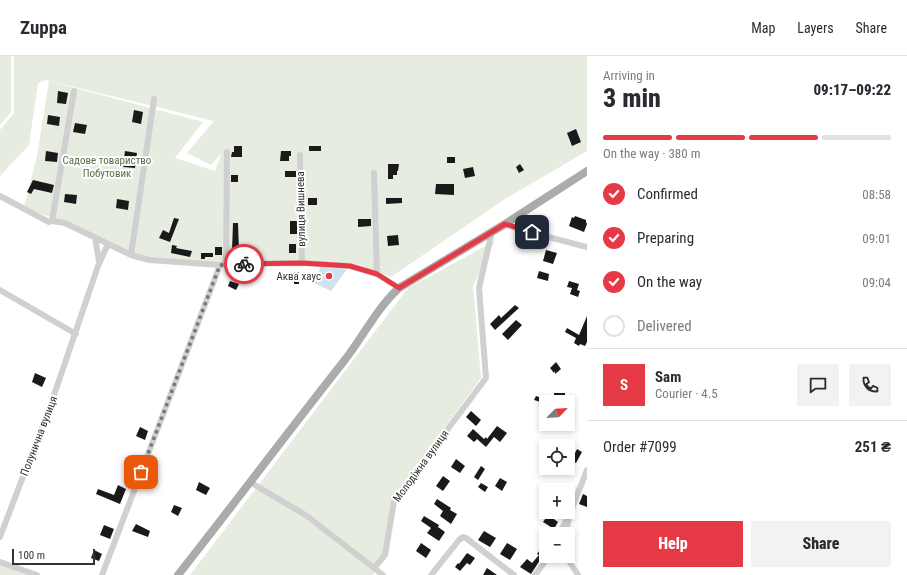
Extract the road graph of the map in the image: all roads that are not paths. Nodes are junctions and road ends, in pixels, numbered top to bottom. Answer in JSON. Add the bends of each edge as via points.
{"nodes":[{"id":1,"x":74,"y":91,"type":"dead end"},
{"id":2,"x":154,"y":100,"type":"dead end"},
{"id":3,"x":227,"y":152,"type":"dead end"},
{"id":4,"x":300,"y":155,"type":"dead end"},
{"id":5,"x":587,"y":171,"type":"edge"},
{"id":6,"x":374,"y":172,"type":"dead end"},
{"id":7,"x":0,"y":196,"type":"edge"},
{"id":8,"x":52,"y":221,"type":"junction"},
{"id":9,"x":505,"y":224,"type":"junction"},
{"id":10,"x":492,"y":231,"type":"junction"},
{"id":11,"x":95,"y":237,"type":"junction"},
{"id":12,"x":108,"y":244,"type":"junction"},
{"id":13,"x":587,"y":246,"type":"edge"},
{"id":14,"x":131,"y":255,"type":"junction"},
{"id":15,"x":99,"y":262,"type":"junction"},
{"id":16,"x":302,"y":263,"type":"junction"},
{"id":17,"x":223,"y":265,"type":"junction"},
{"id":18,"x":377,"y":274,"type":"junction"},
{"id":19,"x":399,"y":288,"type":"junction"},
{"id":20,"x":0,"y":290,"type":"edge"},
{"id":21,"x":76,"y":334,"type":"junction"},
{"id":22,"x":587,"y":470,"type":"edge"},
{"id":23,"x":250,"y":482,"type":"junction"},
{"id":24,"x":575,"y":501,"type":"edge"},
{"id":25,"x":0,"y":537,"type":"edge"},
{"id":26,"x":0,"y":562,"type":"edge"},
{"id":27,"x":544,"y":563,"type":"edge"},
{"id":28,"x":570,"y":563,"type":"edge"},
{"id":29,"x":374,"y":568,"type":"junction"},
{"id":30,"x":37,"y":575,"type":"edge"},
{"id":31,"x":102,"y":575,"type":"edge"},
{"id":32,"x":178,"y":575,"type":"edge"},
{"id":33,"x":383,"y":575,"type":"edge"},
{"id":34,"x":431,"y":575,"type":"edge"},
{"id":35,"x":514,"y":575,"type":"edge"},
{"id":36,"x":535,"y":575,"type":"edge"},
{"id":37,"x":578,"y":575,"type":"edge"}],
"edges":[{"from":1,"to":8,"type":"street"},
{"from":2,"to":14,"type":"street"},
{"from":3,"to":17,"type":"street"},
{"from":4,"to":16,"type":"street","name":"вулиця Вишнева"},
{"from":5,"to":9,"type":"main road"},
{"from":6,"to":18,"type":"street"},
{"from":7,"to":8,"type":"street","via":[[49,222]]},
{"from":8,"to":11,"type":"street","via":[[65,223]]},
{"from":9,"to":10,"type":"main road"},
{"from":9,"to":13,"type":"street"},
{"from":10,"to":19,"type":"main road"},
{"from":10,"to":29,"type":"street","name":"Молодіжна вулиця","via":[[479,288],[486,378],[394,501],[386,555]]},
{"from":11,"to":12,"type":"street"},
{"from":11,"to":15,"type":"street"},
{"from":12,"to":14,"type":"street"},
{"from":12,"to":15,"type":"street","name":"Полунична вулиця"},
{"from":14,"to":17,"type":"street","via":[[149,260]]},
{"from":15,"to":21,"type":"street","name":"Полунична вулиця"},
{"from":16,"to":17,"type":"street"},
{"from":16,"to":18,"type":"street","via":[[350,266]]},
{"from":17,"to":31,"type":"street"},
{"from":18,"to":19,"type":"street"},
{"from":19,"to":23,"type":"main road","via":[[376,313],[349,354]]},
{"from":20,"to":21,"type":"street"},
{"from":21,"to":25,"type":"street","name":"Полунична вулиця"},
{"from":22,"to":24,"type":"street"},
{"from":23,"to":29,"type":"street","via":[[307,516]]},
{"from":23,"to":32,"type":"main road"},
{"from":26,"to":30,"type":"street"},
{"from":27,"to":36,"type":"street"},
{"from":28,"to":37,"type":"street"},
{"from":29,"to":33,"type":"street"},
{"from":34,"to":35,"type":"street","via":[[458,540],[463,538]]}]}
